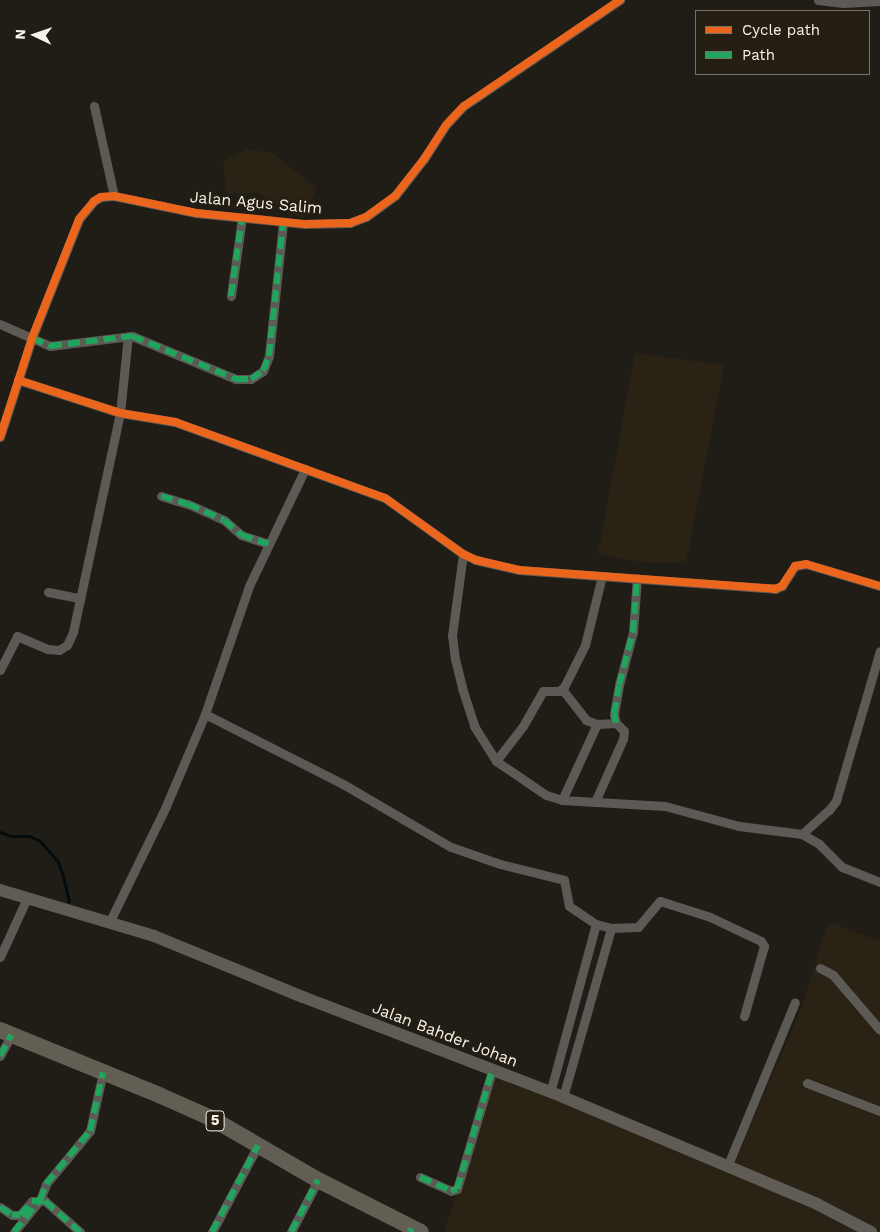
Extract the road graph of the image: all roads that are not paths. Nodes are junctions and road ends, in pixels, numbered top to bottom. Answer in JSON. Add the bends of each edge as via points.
{"nodes":[{"id":1,"x":620,"y":0,"type":"edge"},
{"id":2,"x":818,"y":0,"type":"edge"},
{"id":3,"x":880,"y":1,"type":"edge"},
{"id":4,"x":94,"y":106,"type":"dead end"},
{"id":5,"x":114,"y":196,"type":"junction"},
{"id":6,"x":242,"y":218,"type":"junction"},
{"id":7,"x":283,"y":222,"type":"junction"},
{"id":8,"x":231,"y":296,"type":"dead end"},
{"id":9,"x":0,"y":324,"type":"edge"},
{"id":10,"x":128,"y":336,"type":"junction"},
{"id":11,"x":32,"y":338,"type":"junction"},
{"id":12,"x":18,"y":380,"type":"junction"},
{"id":13,"x":120,"y":413,"type":"junction"},
{"id":14,"x":0,"y":437,"type":"edge"},
{"id":15,"x":305,"y":469,"type":"junction"},
{"id":16,"x":161,"y":496,"type":"dead end"},
{"id":17,"x":269,"y":544,"type":"junction"},
{"id":18,"x":462,"y":554,"type":"junction"},
{"id":19,"x":602,"y":576,"type":"junction"},
{"id":20,"x":637,"y":578,"type":"junction"},
{"id":21,"x":880,"y":586,"type":"edge"},
{"id":22,"x":48,"y":592,"type":"dead end"},
{"id":23,"x":80,"y":598,"type":"junction"},
{"id":24,"x":880,"y":650,"type":"edge"},
{"id":25,"x":0,"y":670,"type":"edge"},
{"id":26,"x":875,"y":680,"type":"edge"},
{"id":27,"x":562,"y":689,"type":"junction"},
{"id":28,"x":205,"y":714,"type":"junction"},
{"id":29,"x":616,"y":723,"type":"junction"},
{"id":30,"x":597,"y":724,"type":"junction"},
{"id":31,"x":496,"y":761,"type":"junction"},
{"id":32,"x":562,"y":800,"type":"junction"},
{"id":33,"x":595,"y":802,"type":"junction"},
{"id":34,"x":802,"y":834,"type":"junction"},
{"id":35,"x":880,"y":882,"type":"edge"},
{"id":36,"x":0,"y":890,"type":"edge"},
{"id":37,"x":27,"y":898,"type":"junction"},
{"id":38,"x":109,"y":923,"type":"junction"},
{"id":39,"x":596,"y":924,"type":"junction"},
{"id":40,"x":611,"y":928,"type":"junction"},
{"id":41,"x":0,"y":958,"type":"edge"},
{"id":42,"x":820,"y":968,"type":"dead end"},
{"id":43,"x":796,"y":1002,"type":"dead end"},
{"id":44,"x":744,"y":1016,"type":"dead end"},
{"id":45,"x":880,"y":1030,"type":"edge"},
{"id":46,"x":6,"y":1032,"type":"edge"},
{"id":47,"x":0,"y":1056,"type":"edge"},
{"id":48,"x":492,"y":1071,"type":"junction"},
{"id":49,"x":104,"y":1072,"type":"junction"},
{"id":50,"x":807,"y":1084,"type":"dead end"},
{"id":51,"x":550,"y":1093,"type":"junction"},
{"id":52,"x":563,"y":1098,"type":"junction"},
{"id":53,"x":880,"y":1111,"type":"edge"},
{"id":54,"x":258,"y":1145,"type":"junction"},
{"id":55,"x":727,"y":1167,"type":"junction"},
{"id":56,"x":420,"y":1177,"type":"dead end"},
{"id":57,"x":318,"y":1180,"type":"junction"},
{"id":58,"x":40,"y":1200,"type":"junction"},
{"id":59,"x":0,"y":1207,"type":"edge"},
{"id":60,"x":414,"y":1231,"type":"edge"},
{"id":61,"x":14,"y":1232,"type":"edge"},
{"id":62,"x":80,"y":1232,"type":"edge"},
{"id":63,"x":212,"y":1232,"type":"edge"},
{"id":64,"x":291,"y":1232,"type":"edge"},
{"id":65,"x":871,"y":1232,"type":"edge"}],
"edges":[{"from":1,"to":7,"type":"street","name":"Jalan Agus Salim","via":[[464,106],[446,125],[395,196],[381,208],[350,223]]},
{"from":2,"to":3,"type":"street","via":[[843,3]]},
{"from":4,"to":5,"type":"street"},
{"from":5,"to":6,"type":"street","name":"Jalan Agus Salim","via":[[196,213]]},
{"from":5,"to":11,"type":"street","via":[[94,201],[78,219]]},
{"from":6,"to":7,"type":"street","name":"Jalan Agus Salim"},
{"from":6,"to":8,"type":"street"},
{"from":7,"to":10,"type":"street","via":[[269,356],[258,376],[236,380],[142,338]]},
{"from":9,"to":11,"type":"street"},
{"from":10,"to":11,"type":"street","via":[[50,346]]},
{"from":10,"to":13,"type":"street"},
{"from":11,"to":12,"type":"street"},
{"from":12,"to":13,"type":"street"},
{"from":12,"to":14,"type":"street"},
{"from":13,"to":15,"type":"street","via":[[175,422]]},
{"from":13,"to":23,"type":"street"},
{"from":15,"to":17,"type":"street"},
{"from":15,"to":18,"type":"street","via":[[385,498]]},
{"from":16,"to":17,"type":"street","via":[[215,516],[229,523],[241,535]]},
{"from":17,"to":28,"type":"street","via":[[249,586]]},
{"from":18,"to":19,"type":"street","via":[[519,570]]},
{"from":18,"to":31,"type":"street","via":[[452,635],[455,658],[474,726]]},
{"from":19,"to":20,"type":"street"},
{"from":19,"to":27,"type":"street","via":[[585,645]]},
{"from":20,"to":21,"type":"street","via":[[775,589],[782,586],[795,566],[806,564]]},
{"from":20,"to":29,"type":"street","via":[[633,632],[619,685],[614,714]]},
{"from":22,"to":23,"type":"street"},
{"from":23,"to":25,"type":"street","via":[[67,645],[58,650],[48,650],[17,636]]},
{"from":24,"to":26,"type":"street"},
{"from":26,"to":34,"type":"street","via":[[836,801]]},
{"from":27,"to":30,"type":"street","via":[[586,720]]},
{"from":27,"to":31,"type":"street","via":[[543,691],[523,726]]},
{"from":28,"to":38,"type":"street","via":[[166,806]]},
{"from":28,"to":39,"type":"street","via":[[343,784],[451,847],[500,864],[564,880],[569,906]]},
{"from":29,"to":30,"type":"street"},
{"from":29,"to":33,"type":"street","via":[[624,731],[623,739]]},
{"from":30,"to":32,"type":"street"},
{"from":31,"to":32,"type":"street","via":[[546,795]]},
{"from":32,"to":33,"type":"street"},
{"from":33,"to":34,"type":"street","via":[[665,806],[739,826]]},
{"from":34,"to":35,"type":"street","via":[[820,844],[842,867]]},
{"from":36,"to":37,"type":"main road","name":"Jalan Bahder Johan"},
{"from":37,"to":38,"type":"main road","name":"Jalan Bahder Johan"},
{"from":37,"to":41,"type":"street"},
{"from":38,"to":48,"type":"main road","name":"Jalan Bahder Johan","via":[[154,936]]},
{"from":39,"to":40,"type":"street"},
{"from":39,"to":51,"type":"street"},
{"from":40,"to":44,"type":"street","via":[[638,928],[660,901],[710,916],[761,941],[764,946]]},
{"from":40,"to":52,"type":"street"},
{"from":42,"to":45,"type":"street","via":[[833,975]]},
{"from":43,"to":55,"type":"street"},
{"from":46,"to":47,"type":"street"},
{"from":46,"to":49,"type":"highway","number":"5"},
{"from":48,"to":51,"type":"main road","name":"Jalan Bahder Johan"},
{"from":48,"to":56,"type":"street","via":[[460,1185],[451,1191]]},
{"from":49,"to":54,"type":"highway","number":"5","via":[[210,1118]]},
{"from":49,"to":58,"type":"street","via":[[90,1130],[46,1184]]},
{"from":50,"to":53,"type":"street"},
{"from":51,"to":52,"type":"main road","name":"Jalan Bahder Johan"},
{"from":52,"to":55,"type":"main road","name":"Jalan Bahder Johan"},
{"from":54,"to":57,"type":"highway","number":"5"},
{"from":54,"to":63,"type":"street"},
{"from":55,"to":65,"type":"main road","name":"Jalan Bahder Johan","via":[[817,1204]]},
{"from":57,"to":60,"type":"highway","number":"5"},
{"from":57,"to":64,"type":"street"},
{"from":58,"to":59,"type":"street","via":[[32,1201],[20,1216]]},
{"from":58,"to":61,"type":"street"},
{"from":58,"to":62,"type":"street"}]}
